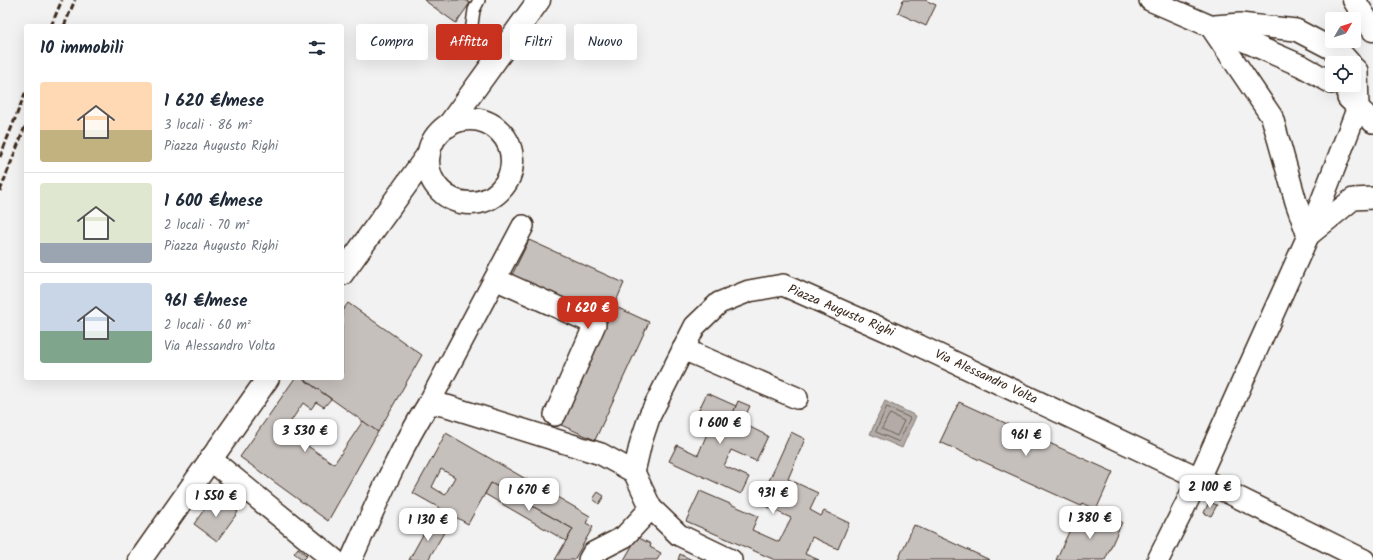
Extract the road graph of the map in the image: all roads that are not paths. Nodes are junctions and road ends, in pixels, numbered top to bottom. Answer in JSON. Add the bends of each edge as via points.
{"nodes":[{"id":1,"x":479,"y":0,"type":"edge"},
{"id":2,"x":539,"y":0,"type":"edge"},
{"id":3,"x":1150,"y":0,"type":"edge"},
{"id":4,"x":1354,"y":0,"type":"edge"},
{"id":5,"x":1211,"y":27,"type":"junction"},
{"id":6,"x":1373,"y":30,"type":"edge"},
{"id":7,"x":1344,"y":56,"type":"edge"},
{"id":8,"x":495,"y":62,"type":"junction"},
{"id":9,"x":1325,"y":79,"type":"edge"},
{"id":10,"x":1342,"y":92,"type":"edge"},
{"id":11,"x":1358,"y":92,"type":"edge"},
{"id":12,"x":1358,"y":107,"type":"junction"},
{"id":13,"x":1373,"y":122,"type":"edge"},
{"id":14,"x":448,"y":126,"type":"junction"},
{"id":15,"x":428,"y":153,"type":"junction"},
{"id":16,"x":1373,"y":198,"type":"edge"},
{"id":17,"x":523,"y":226,"type":"dead end"},
{"id":18,"x":1308,"y":236,"type":"junction"},
{"id":19,"x":344,"y":271,"type":"edge"},
{"id":20,"x":495,"y":279,"type":"junction"},
{"id":21,"x":903,"y":338,"type":"joint"},
{"id":22,"x":684,"y":349,"type":"junction"},
{"id":23,"x":267,"y":380,"type":"edge"},
{"id":24,"x":797,"y":398,"type":"dead end"},
{"id":25,"x":429,"y":403,"type":"junction"},
{"id":26,"x":555,"y":415,"type":"dead end"},
{"id":27,"x":210,"y":459,"type":"junction"},
{"id":28,"x":634,"y":472,"type":"junction"},
{"id":29,"x":1199,"y":478,"type":"junction"},
{"id":30,"x":651,"y":508,"type":"junction"},
{"id":31,"x":140,"y":560,"type":"edge"},
{"id":32,"x":334,"y":560,"type":"edge"},
{"id":33,"x":351,"y":560,"type":"edge"},
{"id":34,"x":589,"y":560,"type":"edge"},
{"id":35,"x":731,"y":560,"type":"edge"},
{"id":36,"x":1158,"y":560,"type":"edge"},
{"id":37,"x":1364,"y":560,"type":"edge"}],
"edges":[{"from":1,"to":8,"type":"lane","via":[[474,10],[471,32]]},
{"from":2,"to":8,"type":"main road"},
{"from":3,"to":5,"type":"street"},
{"from":4,"to":6,"type":"main road"},
{"from":5,"to":7,"type":"street","via":[[1240,24],[1296,30]]},
{"from":5,"to":9,"type":"street","via":[[1302,66]]},
{"from":5,"to":18,"type":"street","via":[[1272,117]]},
{"from":8,"to":14,"type":"main road"},
{"from":10,"to":12,"type":"street"},
{"from":11,"to":12,"type":"street"},
{"from":12,"to":13,"type":"street"},
{"from":12,"to":18,"type":"street"},
{"from":14,"to":15,"type":"main road","via":[[441,129],[433,138]]},
{"from":14,"to":15,"type":"main road","via":[[461,119],[483,120],[502,133],[512,153],[511,175],[498,194],[478,204],[456,202],[438,190],[428,170]]},
{"from":15,"to":19,"type":"main road"},
{"from":16,"to":18,"type":"street","via":[[1353,199]]},
{"from":17,"to":20,"type":"street"},
{"from":18,"to":29,"type":"street"},
{"from":20,"to":25,"type":"street"},
{"from":20,"to":26,"type":"street","via":[[595,324]]},
{"from":21,"to":22,"type":"street","name":"Piazza Augusto Righi","via":[[783,285],[749,291],[719,303],[695,326]]},
{"from":21,"to":29,"type":"street","name":"Via Alessandro Volta"},
{"from":22,"to":24,"type":"street"},
{"from":22,"to":28,"type":"street","name":"Piazza Augusto Righi","via":[[650,415]]},
{"from":23,"to":27,"type":"main road"},
{"from":25,"to":28,"type":"street","via":[[447,406],[601,454]]},
{"from":25,"to":33,"type":"street","via":[[413,428]]},
{"from":27,"to":31,"type":"main road"},
{"from":27,"to":32,"type":"main road"},
{"from":28,"to":30,"type":"street"},
{"from":29,"to":36,"type":"street"},
{"from":29,"to":37,"type":"street","name":"Via Alessandro Volta"},
{"from":30,"to":34,"type":"street","via":[[624,537],[593,553]]},
{"from":30,"to":35,"type":"street","via":[[679,535]]}]}
